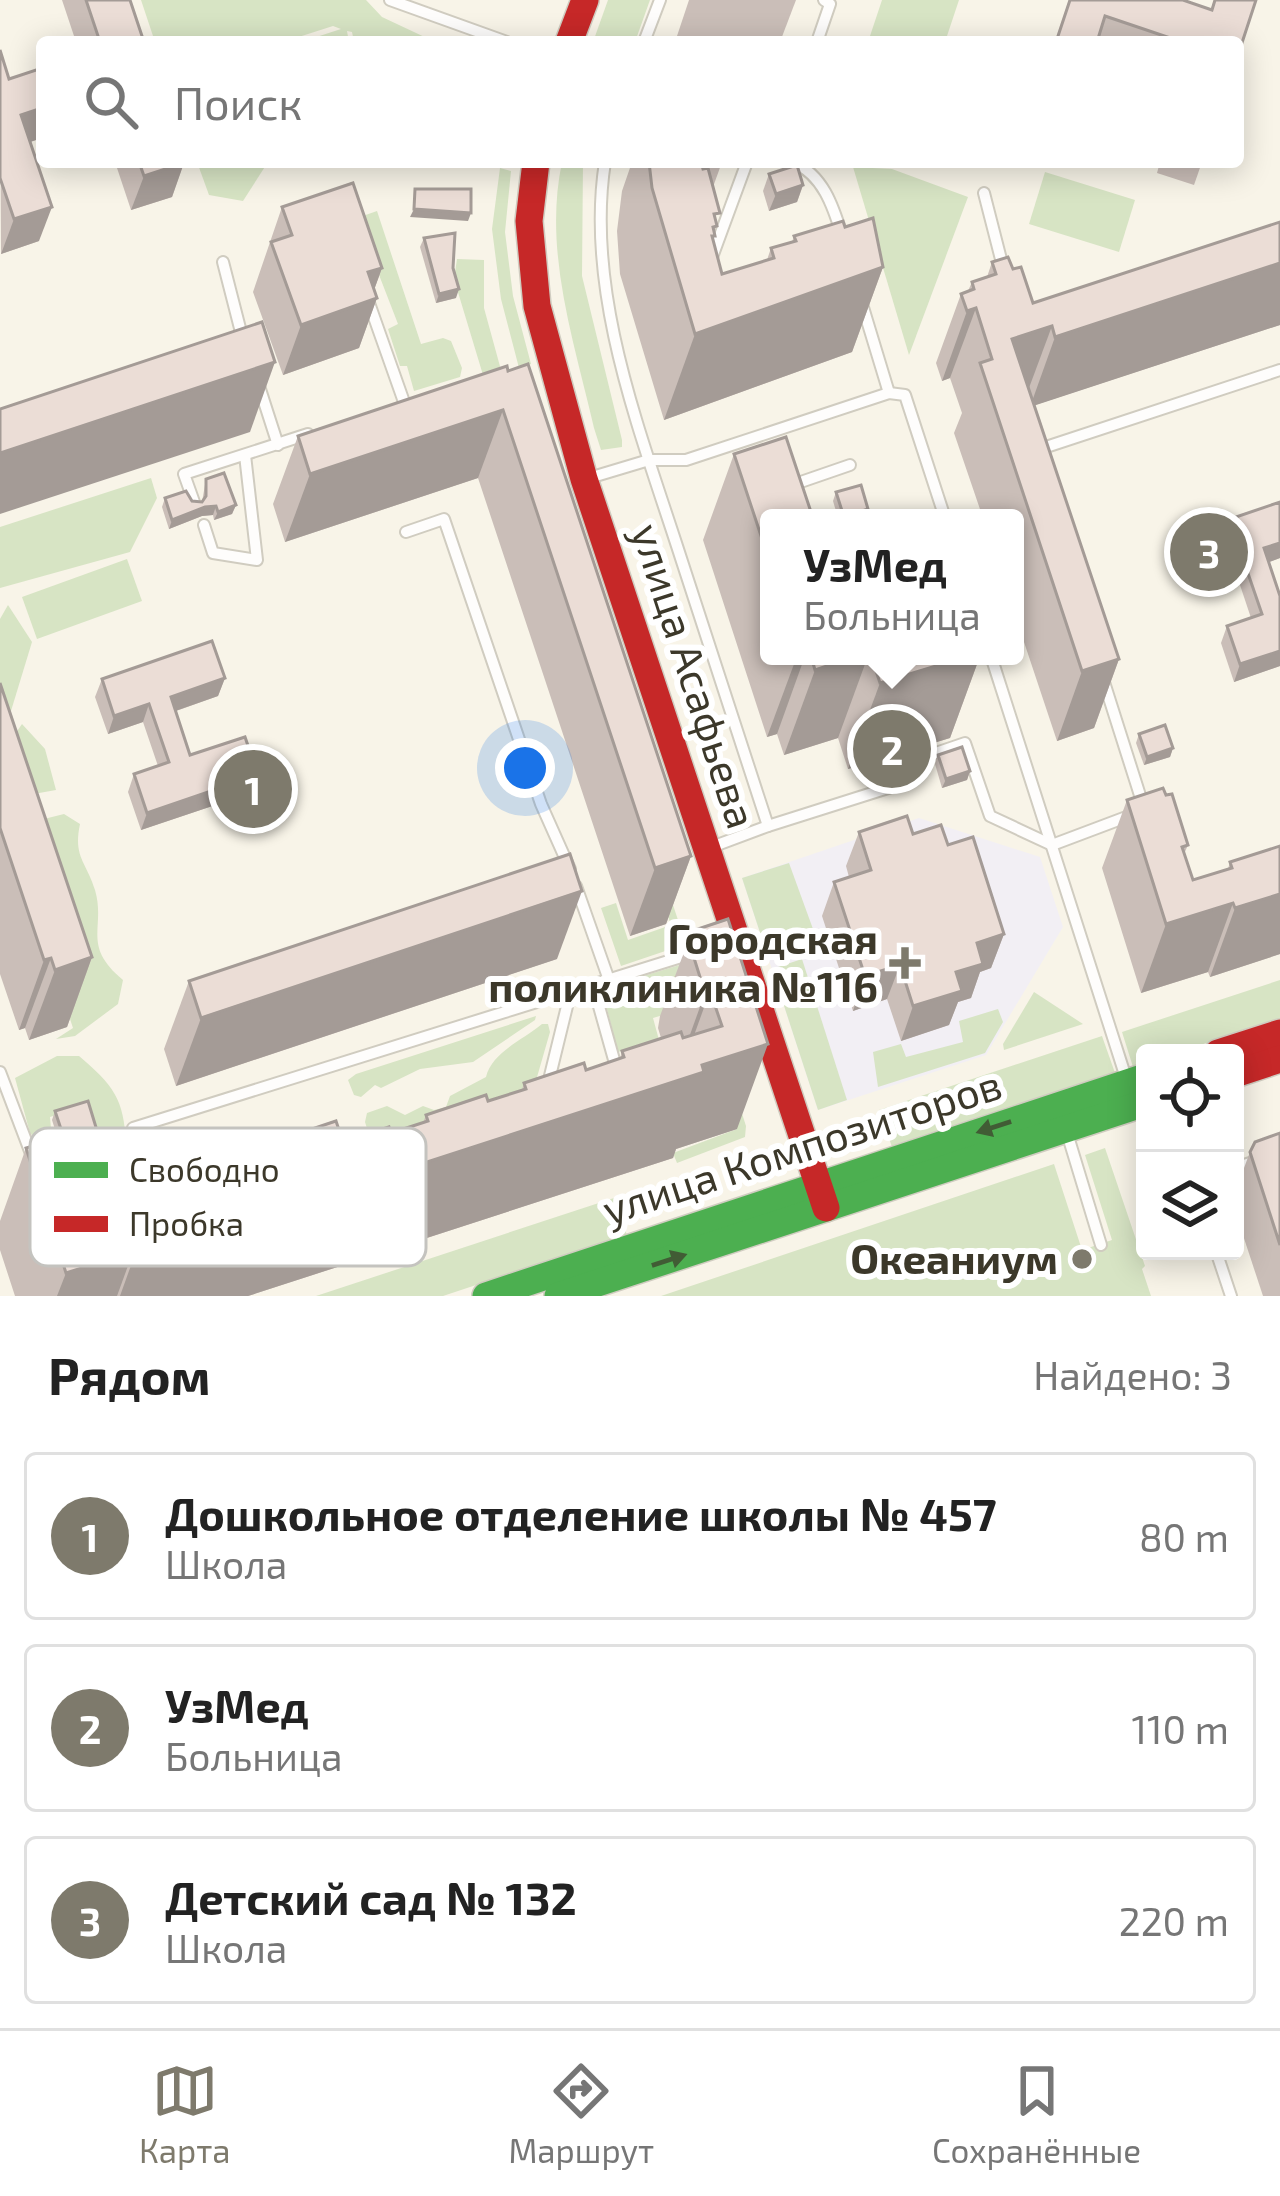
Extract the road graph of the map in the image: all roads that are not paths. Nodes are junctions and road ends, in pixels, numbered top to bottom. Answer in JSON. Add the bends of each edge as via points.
{"nodes":[{"id":1,"x":390,"y":0,"type":"edge"},
{"id":2,"x":585,"y":0,"type":"edge"},
{"id":3,"x":660,"y":0,"type":"edge"},
{"id":4,"x":824,"y":0,"type":"edge"},
{"id":5,"x":490,"y":36,"type":"edge"},
{"id":6,"x":571,"y":36,"type":"edge"},
{"id":7,"x":646,"y":36,"type":"edge"},
{"id":8,"x":819,"y":36,"type":"edge"},
{"id":9,"x":535,"y":168,"type":"edge"},
{"id":10,"x":604,"y":168,"type":"edge"},
{"id":11,"x":745,"y":168,"type":"edge"},
{"id":12,"x":808,"y":168,"type":"edge"},
{"id":13,"x":984,"y":193,"type":"dead end"},
{"id":14,"x":844,"y":242,"type":"edge"},
{"id":15,"x":223,"y":262,"type":"dead end"},
{"id":16,"x":362,"y":281,"type":"edge"},
{"id":17,"x":856,"y":283,"type":"edge"},
{"id":18,"x":703,"y":284,"type":"edge"},
{"id":19,"x":1010,"y":292,"type":"edge"},
{"id":20,"x":242,"y":338,"type":"junction"},
{"id":21,"x":222,"y":344,"type":"edge"},
{"id":22,"x":250,"y":360,"type":"edge"},
{"id":23,"x":1280,"y":370,"type":"edge"},
{"id":24,"x":258,"y":383,"type":"edge"},
{"id":25,"x":889,"y":393,"type":"junction"},
{"id":26,"x":419,"y":398,"type":"edge"},
{"id":27,"x":404,"y":401,"type":"junction"},
{"id":28,"x":383,"y":409,"type":"edge"},
{"id":29,"x":320,"y":430,"type":"edge"},
{"id":30,"x":755,"y":438,"type":"junction"},
{"id":31,"x":278,"y":445,"type":"junction"},
{"id":32,"x":1030,"y":452,"type":"edge"},
{"id":33,"x":244,"y":455,"type":"junction"},
{"id":34,"x":649,"y":460,"type":"junction"},
{"id":35,"x":762,"y":460,"type":"edge"},
{"id":36,"x":850,"y":465,"type":"dead end"},
{"id":37,"x":584,"y":479,"type":"junction"},
{"id":38,"x":780,"y":488,"type":"edge"},
{"id":39,"x":194,"y":502,"type":"edge"},
{"id":40,"x":942,"y":509,"type":"edge"},
{"id":41,"x":203,"y":525,"type":"dead end"},
{"id":42,"x":406,"y":532,"type":"dead end"},
{"id":43,"x":994,"y":665,"type":"edge"},
{"id":44,"x":1100,"y":671,"type":"edge"},
{"id":45,"x":1145,"y":811,"type":"junction"},
{"id":46,"x":768,"y":826,"type":"junction"},
{"id":47,"x":1151,"y":827,"type":"edge"},
{"id":48,"x":1052,"y":844,"type":"junction"},
{"id":49,"x":707,"y":849,"type":"junction"},
{"id":50,"x":737,"y":938,"type":"junction"},
{"id":51,"x":609,"y":980,"type":"junction"},
{"id":52,"x":593,"y":985,"type":"junction"},
{"id":53,"x":570,"y":994,"type":"junction"},
{"id":54,"x":1280,"y":1033,"type":"edge"},
{"id":55,"x":1244,"y":1045,"type":"edge"},
{"id":56,"x":1280,"y":1059,"type":"edge"},
{"id":57,"x":1244,"y":1071,"type":"edge"},
{"id":58,"x":0,"y":1072,"type":"edge"},
{"id":59,"x":621,"y":1084,"type":"edge"},
{"id":60,"x":1136,"y":1087,"type":"edge"},
{"id":61,"x":1136,"y":1094,"type":"edge"},
{"id":62,"x":541,"y":1103,"type":"edge"},
{"id":63,"x":1062,"y":1118,"type":"junction"},
{"id":64,"x":133,"y":1128,"type":"edge"},
{"id":65,"x":30,"y":1149,"type":"edge"},
{"id":66,"x":1280,"y":1153,"type":"edge"},
{"id":67,"x":1244,"y":1165,"type":"edge"},
{"id":68,"x":822,"y":1197,"type":"junction"},
{"id":69,"x":1101,"y":1245,"type":"dead end"},
{"id":70,"x":1219,"y":1260,"type":"edge"},
{"id":71,"x":548,"y":1290,"type":"edge"},
{"id":72,"x":485,"y":1296,"type":"edge"},
{"id":73,"x":1232,"y":1296,"type":"edge"}],
"edges":[{"from":1,"to":5,"type":"lane"},
{"from":2,"to":6,"type":"street"},
{"from":3,"to":7,"type":"lane"},
{"from":4,"to":8,"type":"lane","via":[[830,4]]},
{"from":9,"to":37,"type":"street","name":"улица Асафьева","via":[[529,221],[542,369]]},
{"from":10,"to":34,"type":"lane","via":[[604,290]]},
{"from":11,"to":18,"type":"lane"},
{"from":12,"to":14,"type":"lane","via":[[832,202]]},
{"from":13,"to":19,"type":"lane"},
{"from":15,"to":20,"type":"lane"},
{"from":16,"to":27,"type":"lane"},
{"from":17,"to":25,"type":"lane"},
{"from":20,"to":21,"type":"lane"},
{"from":20,"to":22,"type":"lane"},
{"from":23,"to":32,"type":"lane"},
{"from":24,"to":31,"type":"lane"},
{"from":25,"to":30,"type":"lane"},
{"from":25,"to":40,"type":"lane","via":[[904,395]]},
{"from":26,"to":27,"type":"lane"},
{"from":27,"to":28,"type":"lane"},
{"from":29,"to":31,"type":"lane"},
{"from":30,"to":34,"type":"lane","via":[[686,460]]},
{"from":30,"to":35,"type":"lane"},
{"from":31,"to":33,"type":"lane"},
{"from":33,"to":39,"type":"lane","via":[[184,474]]},
{"from":33,"to":41,"type":"lane","via":[[257,560],[213,553]]},
{"from":34,"to":37,"type":"lane"},
{"from":34,"to":46,"type":"lane"},
{"from":36,"to":38,"type":"lane"},
{"from":37,"to":49,"type":"street","name":"улица Асафьева"},
{"from":42,"to":51,"type":"lane","via":[[444,518]]},
{"from":43,"to":48,"type":"lane"},
{"from":44,"to":45,"type":"lane"},
{"from":45,"to":47,"type":"lane"},
{"from":45,"to":48,"type":"lane"},
{"from":46,"to":48,"type":"lane","via":[[907,782],[924,757],[964,743],[990,816]]},
{"from":46,"to":49,"type":"lane"},
{"from":48,"to":60,"type":"lane"},
{"from":49,"to":50,"type":"street","name":"улица Асафьева"},
{"from":50,"to":51,"type":"lane"},
{"from":50,"to":68,"type":"street","name":"улица Асафьева"},
{"from":51,"to":52,"type":"lane"},
{"from":52,"to":53,"type":"lane"},
{"from":52,"to":59,"type":"lane"},
{"from":53,"to":62,"type":"lane"},
{"from":53,"to":64,"type":"lane"},
{"from":54,"to":55,"type":"street"},
{"from":56,"to":57,"type":"street"},
{"from":58,"to":65,"type":"lane"},
{"from":61,"to":63,"type":"street","name":"улица Композиторов"},
{"from":63,"to":68,"type":"street","name":"улица Композиторов"},
{"from":63,"to":69,"type":"lane"},
{"from":66,"to":67,"type":"lane"},
{"from":68,"to":71,"type":"street","name":"улица Композиторов"},
{"from":70,"to":73,"type":"lane"},
{"from":71,"to":72,"type":"street","name":"улица Композиторов"}]}
